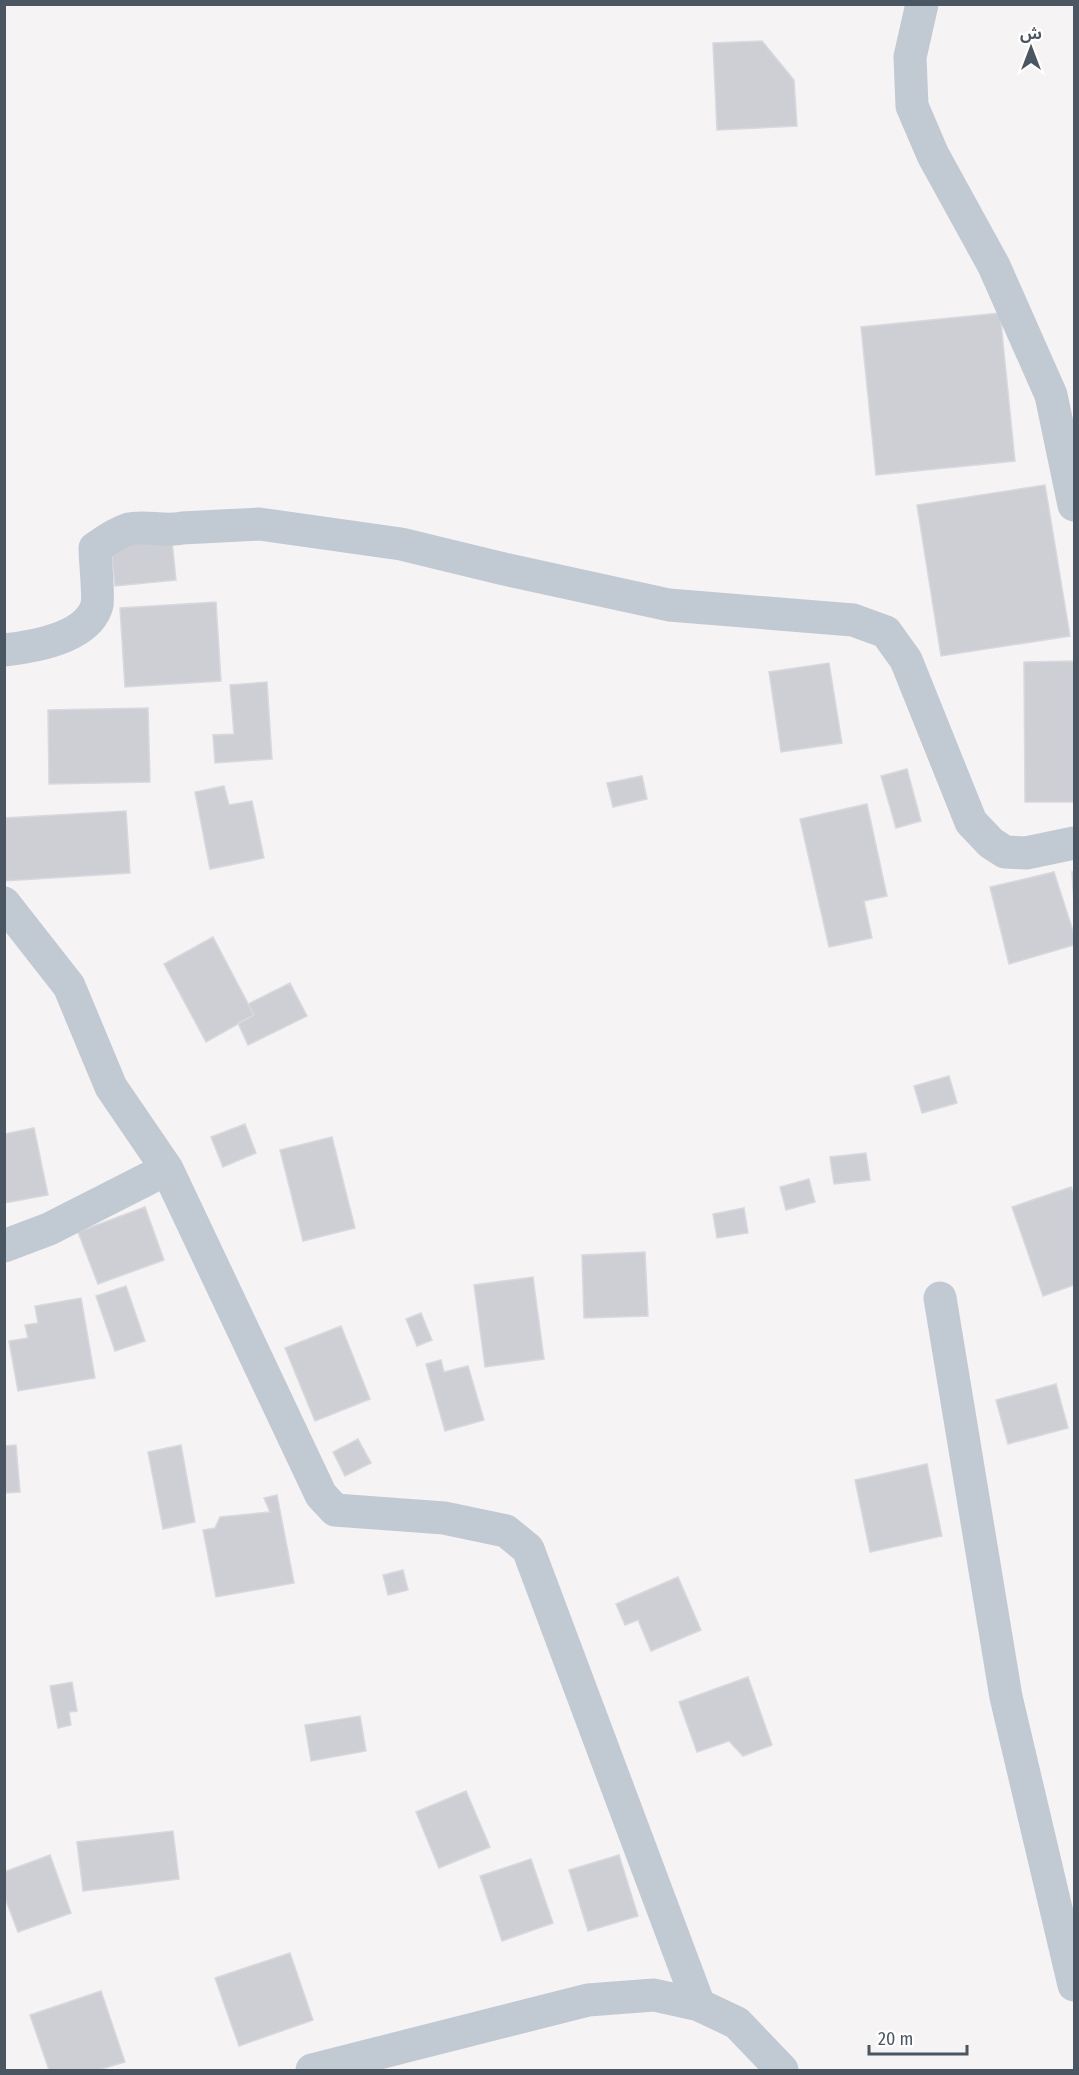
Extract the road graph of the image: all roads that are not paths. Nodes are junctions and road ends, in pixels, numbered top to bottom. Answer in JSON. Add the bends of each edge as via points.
{"nodes":[{"id":1,"x":922,"y":4,"type":"edge"},
{"id":2,"x":1063,"y":392,"type":"edge"},
{"id":3,"x":1074,"y":505,"type":"edge"},
{"id":4,"x":4,"y":650,"type":"edge"},
{"id":5,"x":1074,"y":843,"type":"edge"},
{"id":6,"x":4,"y":903,"type":"edge"},
{"id":7,"x":167,"y":1169,"type":"junction"},
{"id":8,"x":4,"y":1246,"type":"edge"},
{"id":9,"x":940,"y":1298,"type":"dead end"},
{"id":10,"x":1074,"y":1985,"type":"edge"},
{"id":11,"x":699,"y":2006,"type":"junction"},
{"id":12,"x":312,"y":2070,"type":"edge"},
{"id":13,"x":782,"y":2070,"type":"edge"}],
"edges":[{"from":1,"to":2,"type":"street","via":[[910,57],[912,106],[933,155]]},
{"from":2,"to":3,"type":"street"},
{"from":4,"to":5,"type":"street","via":[[33,647],[86,625],[97,604],[94,548],[130,528],[171,531],[260,524],[401,544],[669,604],[853,620],[886,632],[906,660],[971,822],[991,843],[1005,852],[1026,853]]},
{"from":6,"to":7,"type":"street","via":[[69,986],[111,1087]]},
{"from":7,"to":8,"type":"street","via":[[49,1229]]},
{"from":7,"to":11,"type":"street","via":[[321,1495],[335,1510],[444,1518],[506,1532],[528,1549]]},
{"from":9,"to":10,"type":"street","via":[[1006,1697]]},
{"from":11,"to":12,"type":"street","via":[[654,1995],[588,2000]]},
{"from":11,"to":13,"type":"street","via":[[737,2023]]}]}
